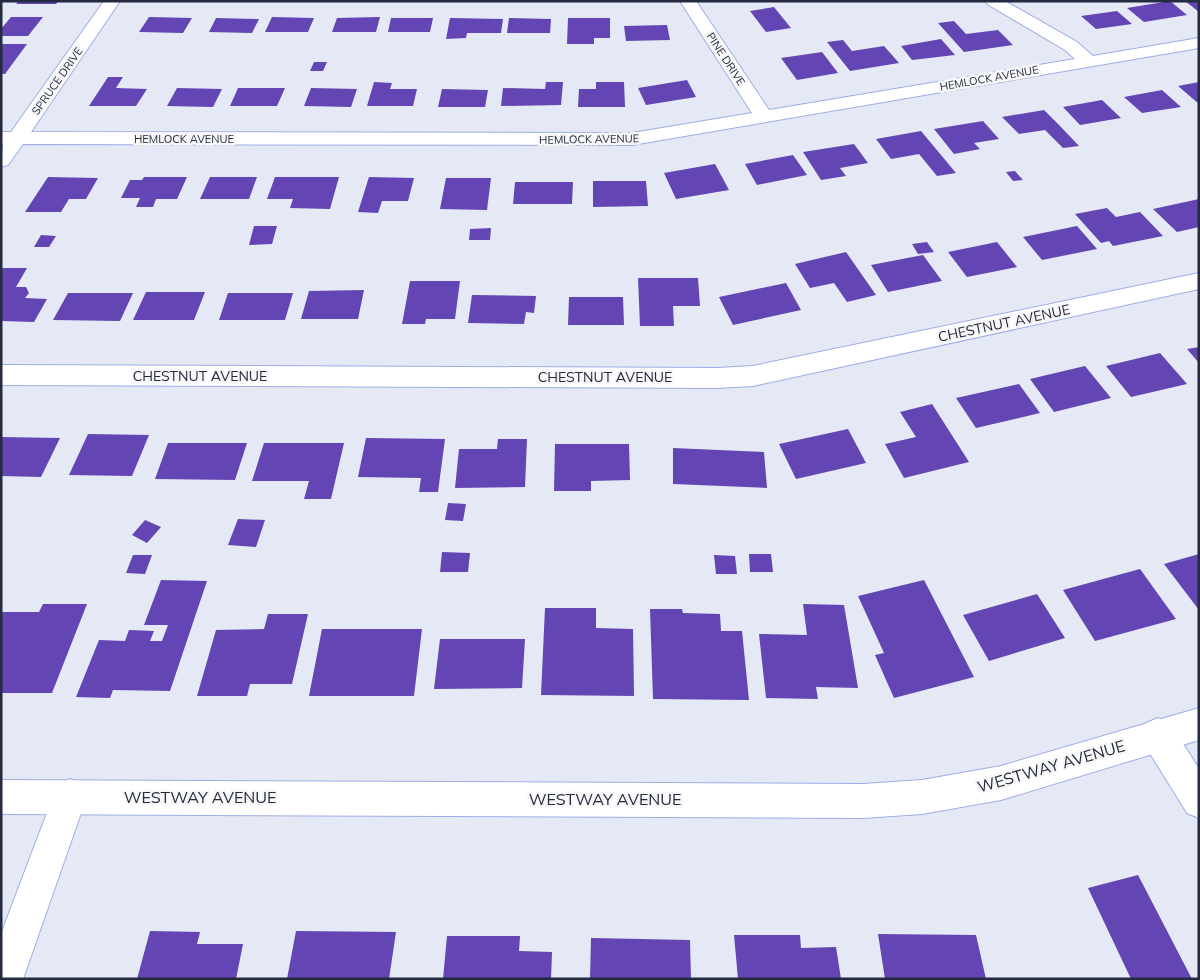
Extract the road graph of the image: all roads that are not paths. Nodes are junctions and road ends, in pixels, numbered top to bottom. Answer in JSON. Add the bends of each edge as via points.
{"nodes":[{"id":1,"x":112,"y":1,"type":"edge"},
{"id":2,"x":688,"y":1,"type":"edge"},
{"id":3,"x":993,"y":1,"type":"edge"},
{"id":4,"x":1199,"y":43,"type":"edge"},
{"id":5,"x":1089,"y":60,"type":"junction"},
{"id":6,"x":764,"y":116,"type":"junction"},
{"id":7,"x":9,"y":138,"type":"edge"},
{"id":8,"x":1,"y":161,"type":"edge"},
{"id":9,"x":1199,"y":281,"type":"edge"},
{"id":10,"x":1,"y":375,"type":"edge"},
{"id":11,"x":1199,"y":724,"type":"edge"},
{"id":12,"x":1158,"y":735,"type":"junction"},
{"id":13,"x":70,"y":796,"type":"junction"},
{"id":14,"x":1,"y":797,"type":"edge"},
{"id":15,"x":1199,"y":801,"type":"edge"},
{"id":16,"x":4,"y":979,"type":"edge"}],
"edges":[{"from":1,"to":7,"type":"street","name":"SPRUCE DRIVE"},
{"from":2,"to":6,"type":"street","name":"PINE DRIVE"},
{"from":3,"to":5,"type":"street","via":[[1071,46]]},
{"from":4,"to":5,"type":"street","name":"HEMLOCK AVENUE"},
{"from":5,"to":6,"type":"street","name":"HEMLOCK AVENUE"},
{"from":6,"to":7,"type":"street","name":"HEMLOCK AVENUE","via":[[632,140]]},
{"from":7,"to":8,"type":"street","name":"SPRUCE DRIVE"},
{"from":9,"to":10,"type":"street","name":"CHESTNUT AVENUE","via":[[752,376]]},
{"from":11,"to":12,"type":"street","name":"WESTWAY AVENUE"},
{"from":12,"to":13,"type":"street","name":"WESTWAY AVENUE","via":[[1001,783],[922,797],[862,801]]},
{"from":12,"to":15,"type":"street"},
{"from":13,"to":14,"type":"street","name":"WESTWAY AVENUE"},
{"from":13,"to":16,"type":"street"}]}
